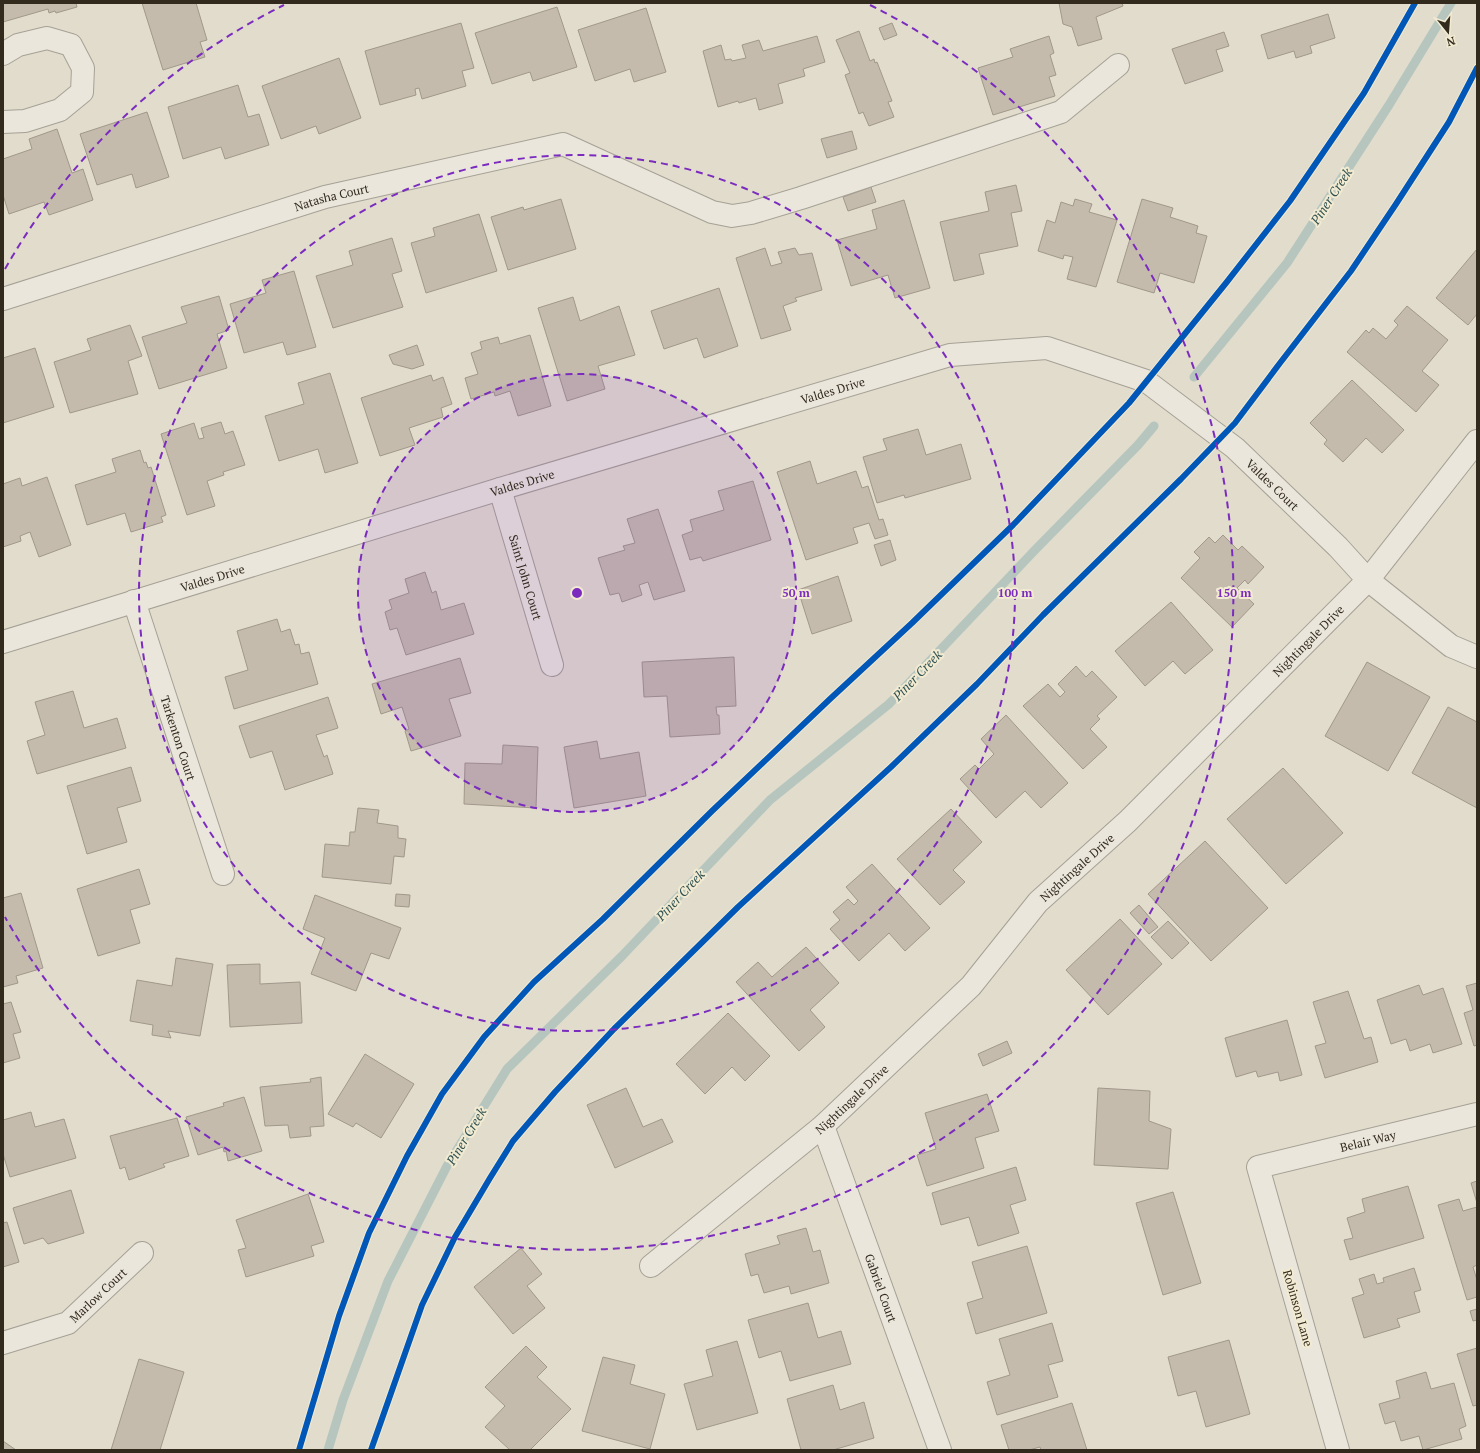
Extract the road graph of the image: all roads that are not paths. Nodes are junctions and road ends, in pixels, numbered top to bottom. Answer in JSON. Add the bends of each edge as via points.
{"nodes":[{"id":1,"x":3,"y":54,"type":"edge"},
{"id":2,"x":1118,"y":65,"type":"dead end"},
{"id":3,"x":3,"y":122,"type":"edge"},
{"id":4,"x":3,"y":299,"type":"edge"},
{"id":5,"x":1047,"y":348,"type":"joint"},
{"id":6,"x":1477,"y":441,"type":"edge"},
{"id":7,"x":500,"y":489,"type":"junction"},
{"id":8,"x":1368,"y":580,"type":"junction"},
{"id":9,"x":134,"y":601,"type":"junction"},
{"id":10,"x":3,"y":642,"type":"edge"},
{"id":11,"x":1477,"y":657,"type":"edge"},
{"id":12,"x":552,"y":665,"type":"dead end"},
{"id":13,"x":223,"y":874,"type":"dead end"},
{"id":14,"x":1477,"y":1114,"type":"edge"},
{"id":15,"x":823,"y":1126,"type":"junction"},
{"id":16,"x":1258,"y":1167,"type":"joint"},
{"id":17,"x":142,"y":1253,"type":"dead end"},
{"id":18,"x":651,"y":1266,"type":"dead end"},
{"id":19,"x":3,"y":1343,"type":"edge"},
{"id":20,"x":940,"y":1450,"type":"edge"},
{"id":21,"x":1338,"y":1450,"type":"edge"}],
"edges":[{"from":1,"to":3,"type":"street","via":[[18,45],[47,38],[71,45],[83,68],[82,92],[60,110],[25,121]]},
{"from":2,"to":4,"type":"street","name":"Natasha Court","via":[[1061,112],[751,213],[732,216],[712,212],[563,144],[325,197]]},
{"from":5,"to":7,"type":"street","name":"Valdes Drive","via":[[950,355]]},
{"from":5,"to":8,"type":"street","name":"Valdes Court","via":[[1146,382],[1235,448],[1338,547]]},
{"from":6,"to":8,"type":"street","name":"Nightingale Drive"},
{"from":7,"to":9,"type":"street","name":"Valdes Drive"},
{"from":7,"to":12,"type":"street","name":"Saint John Court"},
{"from":8,"to":11,"type":"street","name":"Valdes Court","via":[[1451,646]]},
{"from":8,"to":15,"type":"street","name":"Nightingale Drive","via":[[1128,821],[1038,902],[970,986]]},
{"from":9,"to":10,"type":"street","name":"Valdes Drive"},
{"from":9,"to":13,"type":"street","name":"Tarkenton Court"},
{"from":14,"to":16,"type":"street","name":"Belair Way"},
{"from":15,"to":18,"type":"street","name":"Nightingale Drive"},
{"from":15,"to":20,"type":"street","name":"Gabriel Court"},
{"from":16,"to":21,"type":"street","name":"Robinson Lane"},
{"from":17,"to":19,"type":"street","name":"Marlow Court","via":[[68,1323]]}]}
